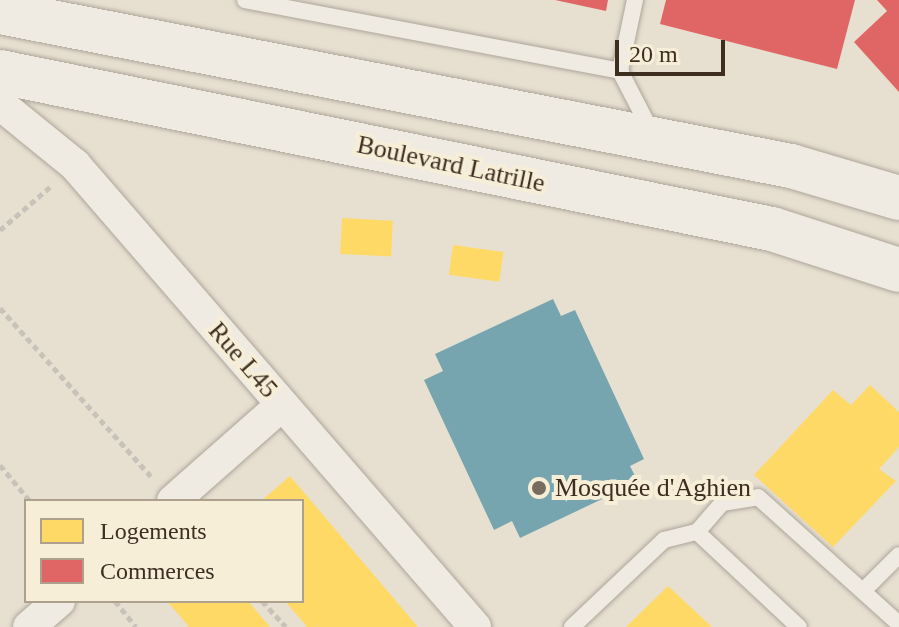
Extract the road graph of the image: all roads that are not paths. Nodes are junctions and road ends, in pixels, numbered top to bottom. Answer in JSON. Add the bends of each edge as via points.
{"nodes":[{"id":1,"x":32,"y":0,"type":"edge"},
{"id":2,"x":245,"y":0,"type":"edge"},
{"id":3,"x":635,"y":0,"type":"edge"},
{"id":4,"x":0,"y":2,"type":"edge"},
{"id":5,"x":0,"y":12,"type":"edge"},
{"id":6,"x":620,"y":71,"type":"junction"},
{"id":7,"x":0,"y":72,"type":"edge"},
{"id":8,"x":0,"y":104,"type":"edge"},
{"id":9,"x":656,"y":140,"type":"junction"},
{"id":10,"x":899,"y":198,"type":"edge"},
{"id":11,"x":899,"y":270,"type":"edge"},
{"id":12,"x":282,"y":405,"type":"junction"},
{"id":13,"x":175,"y":499,"type":"edge"},
{"id":14,"x":697,"y":532,"type":"junction"},
{"id":15,"x":899,"y":555,"type":"edge"},
{"id":16,"x":864,"y":590,"type":"junction"},
{"id":17,"x":57,"y":603,"type":"edge"},
{"id":18,"x":899,"y":624,"type":"edge"},
{"id":19,"x":29,"y":627,"type":"edge"},
{"id":20,"x":475,"y":627,"type":"edge"},
{"id":21,"x":572,"y":627,"type":"edge"},
{"id":22,"x":799,"y":627,"type":"edge"}],
"edges":[{"from":1,"to":4,"type":"lane"},
{"from":2,"to":6,"type":"lane"},
{"from":3,"to":6,"type":"lane"},
{"from":5,"to":9,"type":"main road"},
{"from":6,"to":9,"type":"lane"},
{"from":7,"to":11,"type":"main road","name":"Boulevard Latrille","via":[[772,229]]},
{"from":8,"to":12,"type":"street","name":"Rue L45","via":[[75,165]]},
{"from":9,"to":10,"type":"main road","via":[[791,166]]},
{"from":12,"to":13,"type":"street"},
{"from":12,"to":20,"type":"street","name":"Rue L45"},
{"from":14,"to":16,"type":"lane","via":[[722,503],[758,497]]},
{"from":14,"to":21,"type":"lane","via":[[664,540]]},
{"from":14,"to":22,"type":"lane"},
{"from":15,"to":16,"type":"lane"},
{"from":16,"to":18,"type":"lane"},
{"from":17,"to":19,"type":"street"}]}
